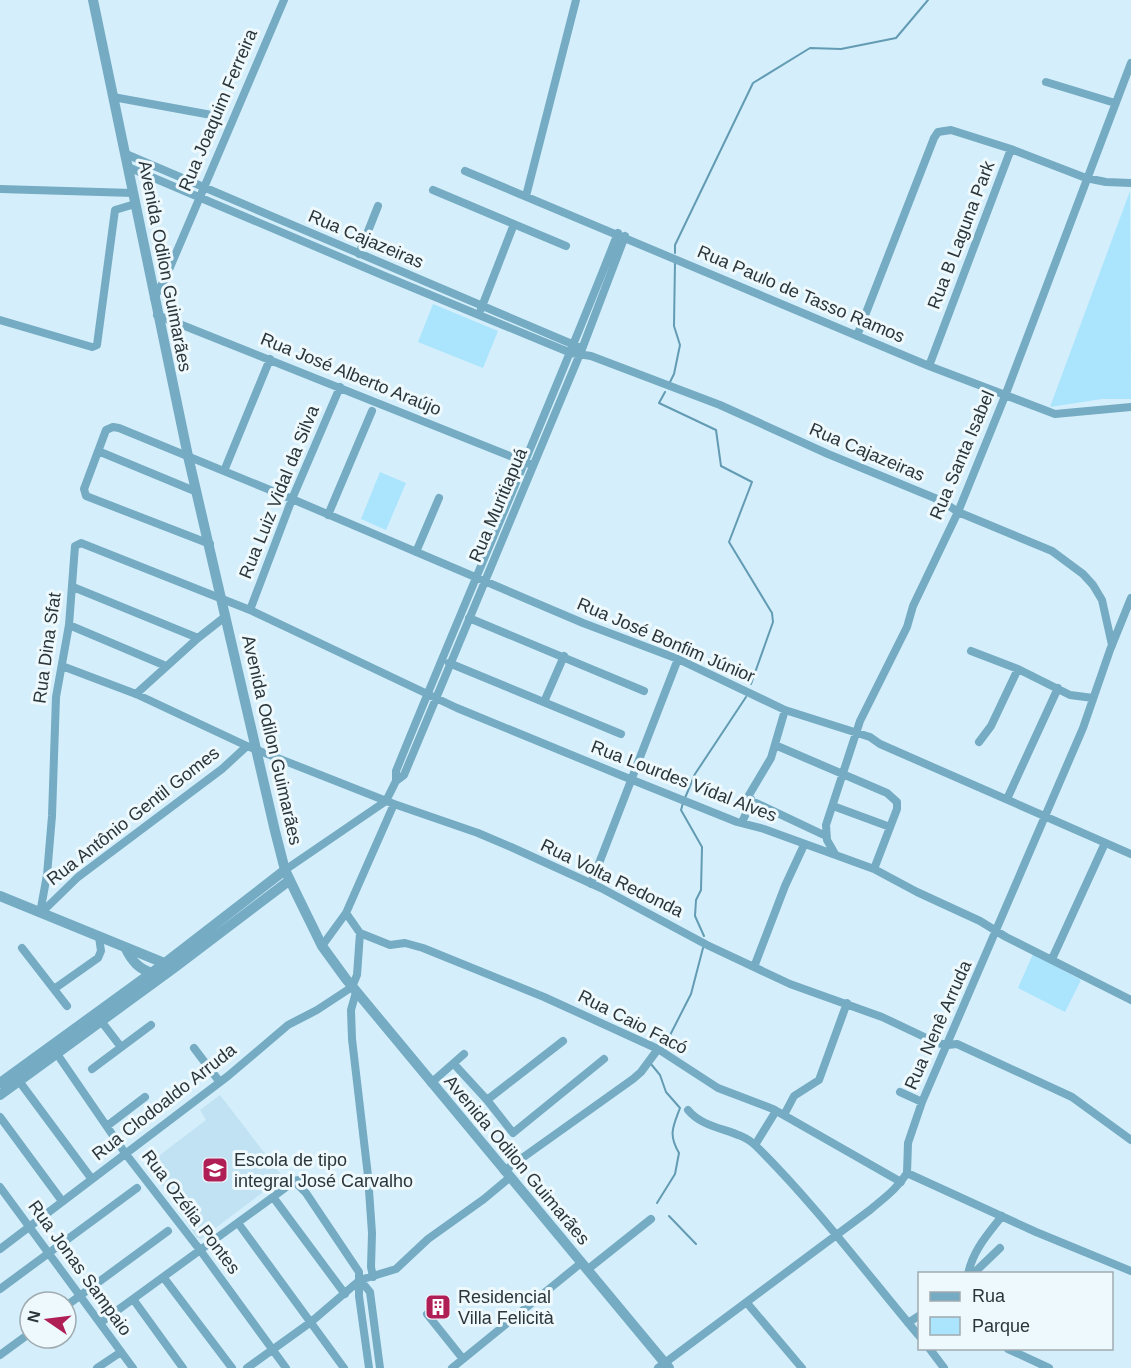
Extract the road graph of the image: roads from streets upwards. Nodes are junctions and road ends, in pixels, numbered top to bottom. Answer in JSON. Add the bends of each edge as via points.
{"nodes":[{"id":1,"x":93,"y":0,"type":"edge"},
{"id":2,"x":284,"y":0,"type":"edge"},
{"id":3,"x":576,"y":0,"type":"edge"},
{"id":4,"x":1131,"y":63,"type":"edge"},
{"id":5,"x":1046,"y":82,"type":"dead end"},
{"id":6,"x":113,"y":97,"type":"junction"},
{"id":7,"x":1115,"y":103,"type":"junction"},
{"id":8,"x":217,"y":116,"type":"dead end"},
{"id":9,"x":1011,"y":149,"type":"junction"},
{"id":10,"x":126,"y":154,"type":"junction"},
{"id":11,"x":128,"y":167,"type":"junction"},
{"id":12,"x":465,"y":171,"type":"dead end"},
{"id":13,"x":1086,"y":178,"type":"junction"},
{"id":14,"x":1131,"y":183,"type":"edge"},
{"id":15,"x":203,"y":188,"type":"junction"},
{"id":16,"x":0,"y":189,"type":"edge"},
{"id":17,"x":433,"y":190,"type":"dead end"},
{"id":18,"x":526,"y":195,"type":"junction"},
{"id":19,"x":198,"y":198,"type":"junction"},
{"id":20,"x":134,"y":199,"type":"junction"},
{"id":21,"x":378,"y":206,"type":"dead end"},
{"id":22,"x":514,"y":224,"type":"junction"},
{"id":23,"x":621,"y":235,"type":"junction"},
{"id":24,"x":566,"y":246,"type":"dead end"},
{"id":25,"x":359,"y":254,"type":"junction"},
{"id":26,"x":154,"y":298,"type":"junction"},
{"id":27,"x":482,"y":304,"type":"junction"},
{"id":28,"x":157,"y":315,"type":"junction"},
{"id":29,"x":478,"y":315,"type":"junction"},
{"id":30,"x":0,"y":320,"type":"edge"},
{"id":31,"x":857,"y":336,"type":"junction"},
{"id":32,"x":577,"y":350,"type":"junction"},
{"id":33,"x":270,"y":359,"type":"junction"},
{"id":34,"x":929,"y":366,"type":"junction"},
{"id":35,"x":340,"y":387,"type":"junction"},
{"id":36,"x":1005,"y":396,"type":"junction"},
{"id":37,"x":1131,"y":407,"type":"edge"},
{"id":38,"x":372,"y":411,"type":"dead end"},
{"id":39,"x":98,"y":452,"type":"junction"},
{"id":40,"x":188,"y":456,"type":"junction"},
{"id":41,"x":529,"y":464,"type":"junction"},
{"id":42,"x":224,"y":471,"type":"junction"},
{"id":43,"x":197,"y":492,"type":"junction"},
{"id":44,"x":439,"y":498,"type":"dead end"},
{"id":45,"x":292,"y":499,"type":"junction"},
{"id":46,"x":958,"y":512,"type":"junction"},
{"id":47,"x":328,"y":515,"type":"junction"},
{"id":48,"x":210,"y":544,"type":"junction"},
{"id":49,"x":416,"y":552,"type":"junction"},
{"id":50,"x":480,"y":580,"type":"junction"},
{"id":51,"x":73,"y":587,"type":"junction"},
{"id":52,"x":1131,"y":598,"type":"edge"},
{"id":53,"x":222,"y":599,"type":"junction"},
{"id":54,"x":250,"y":610,"type":"junction"},
{"id":55,"x":226,"y":616,"type":"junction"},
{"id":56,"x":469,"y":618,"type":"junction"},
{"id":57,"x":69,"y":625,"type":"junction"},
{"id":58,"x":198,"y":638,"type":"junction"},
{"id":59,"x":1112,"y":645,"type":"junction"},
{"id":60,"x":971,"y":651,"type":"dead end"},
{"id":61,"x":564,"y":656,"type":"junction"},
{"id":62,"x":678,"y":659,"type":"junction"},
{"id":63,"x":450,"y":663,"type":"junction"},
{"id":64,"x":62,"y":666,"type":"junction"},
{"id":65,"x":166,"y":666,"type":"junction"},
{"id":66,"x":1018,"y":669,"type":"junction"},
{"id":67,"x":1058,"y":688,"type":"junction"},
{"id":68,"x":644,"y":690,"type":"dead end"},
{"id":69,"x":136,"y":694,"type":"junction"},
{"id":70,"x":432,"y":694,"type":"junction"},
{"id":71,"x":1093,"y":698,"type":"junction"},
{"id":72,"x":544,"y":702,"type":"junction"},
{"id":73,"x":785,"y":711,"type":"junction"},
{"id":74,"x":621,"y":734,"type":"dead end"},
{"id":75,"x":855,"y":734,"type":"junction"},
{"id":76,"x":980,"y":742,"type":"dead end"},
{"id":77,"x":775,"y":745,"type":"junction"},
{"id":78,"x":252,"y":748,"type":"junction"},
{"id":79,"x":842,"y":775,"type":"junction"},
{"id":80,"x":630,"y":779,"type":"junction"},
{"id":81,"x":1007,"y":799,"type":"junction"},
{"id":82,"x":752,"y":801,"type":"junction"},
{"id":83,"x":390,"y":803,"type":"junction"},
{"id":84,"x":833,"y":806,"type":"junction"},
{"id":85,"x":1045,"y":816,"type":"junction"},
{"id":86,"x":742,"y":822,"type":"junction"},
{"id":87,"x":890,"y":827,"type":"junction"},
{"id":88,"x":826,"y":836,"type":"junction"},
{"id":89,"x":1105,"y":843,"type":"junction"},
{"id":90,"x":804,"y":844,"type":"junction"},
{"id":91,"x":836,"y":854,"type":"junction"},
{"id":92,"x":1131,"y":854,"type":"edge"},
{"id":93,"x":874,"y":869,"type":"junction"},
{"id":94,"x":287,"y":875,"type":"junction"},
{"id":95,"x":591,"y":884,"type":"junction"},
{"id":96,"x":0,"y":896,"type":"edge"},
{"id":97,"x":40,"y":913,"type":"junction"},
{"id":98,"x":346,"y":913,"type":"junction"},
{"id":99,"x":997,"y":930,"type":"junction"},
{"id":100,"x":360,"y":933,"type":"junction"},
{"id":101,"x":99,"y":937,"type":"junction"},
{"id":102,"x":322,"y":946,"type":"junction"},
{"id":103,"x":125,"y":947,"type":"junction"},
{"id":104,"x":22,"y":948,"type":"dead end"},
{"id":105,"x":1052,"y":959,"type":"junction"},
{"id":106,"x":169,"y":965,"type":"junction"},
{"id":107,"x":753,"y":967,"type":"junction"},
{"id":108,"x":150,"y":973,"type":"junction"},
{"id":109,"x":162,"y":976,"type":"junction"},
{"id":110,"x":54,"y":989,"type":"junction"},
{"id":111,"x":354,"y":989,"type":"junction"},
{"id":112,"x":1131,"y":1000,"type":"edge"},
{"id":113,"x":847,"y":1003,"type":"junction"},
{"id":114,"x":67,"y":1006,"type":"dead end"},
{"id":115,"x":101,"y":1021,"type":"junction"},
{"id":116,"x":151,"y":1025,"type":"dead end"},
{"id":117,"x":563,"y":1041,"type":"dead end"},
{"id":118,"x":948,"y":1046,"type":"junction"},
{"id":119,"x":122,"y":1047,"type":"junction"},
{"id":120,"x":194,"y":1048,"type":"dead end"},
{"id":121,"x":54,"y":1049,"type":"junction"},
{"id":122,"x":658,"y":1049,"type":"junction"},
{"id":123,"x":464,"y":1054,"type":"dead end"},
{"id":124,"x":604,"y":1059,"type":"dead end"},
{"id":125,"x":454,"y":1064,"type":"junction"},
{"id":126,"x":92,"y":1069,"type":"dead end"},
{"id":127,"x":19,"y":1081,"type":"junction"},
{"id":128,"x":219,"y":1081,"type":"junction"},
{"id":129,"x":431,"y":1083,"type":"junction"},
{"id":130,"x":3,"y":1086,"type":"edge"},
{"id":131,"x":900,"y":1092,"type":"dead end"},
{"id":132,"x":145,"y":1097,"type":"dead end"},
{"id":133,"x":487,"y":1100,"type":"junction"},
{"id":134,"x":922,"y":1102,"type":"junction"},
{"id":135,"x":688,"y":1110,"type":"dead end"},
{"id":136,"x":780,"y":1113,"type":"junction"},
{"id":137,"x":0,"y":1117,"type":"edge"},
{"id":138,"x":107,"y":1126,"type":"junction"},
{"id":139,"x":1131,"y":1140,"type":"edge"},
{"id":140,"x":755,"y":1145,"type":"junction"},
{"id":141,"x":125,"y":1153,"type":"junction"},
{"id":142,"x":907,"y":1173,"type":"junction"},
{"id":143,"x":506,"y":1174,"type":"junction"},
{"id":144,"x":91,"y":1178,"type":"junction"},
{"id":145,"x":901,"y":1182,"type":"junction"},
{"id":146,"x":0,"y":1187,"type":"edge"},
{"id":147,"x":137,"y":1188,"type":"dead end"},
{"id":148,"x":273,"y":1197,"type":"junction"},
{"id":149,"x":62,"y":1201,"type":"junction"},
{"id":150,"x":1002,"y":1216,"type":"junction"},
{"id":151,"x":651,"y":1219,"type":"dead end"},
{"id":152,"x":238,"y":1223,"type":"junction"},
{"id":153,"x":29,"y":1227,"type":"junction"},
{"id":154,"x":168,"y":1231,"type":"dead end"},
{"id":155,"x":836,"y":1236,"type":"junction"},
{"id":156,"x":1000,"y":1248,"type":"dead end"},
{"id":157,"x":0,"y":1250,"type":"edge"},
{"id":158,"x":200,"y":1250,"type":"junction"},
{"id":159,"x":48,"y":1253,"type":"junction"},
{"id":160,"x":584,"y":1267,"type":"junction"},
{"id":161,"x":1131,"y":1271,"type":"edge"},
{"id":162,"x":968,"y":1272,"type":"edge"},
{"id":163,"x":975,"y":1272,"type":"edge"},
{"id":164,"x":373,"y":1276,"type":"junction"},
{"id":165,"x":164,"y":1278,"type":"junction"},
{"id":166,"x":360,"y":1280,"type":"junction"},
{"id":167,"x":0,"y":1289,"type":"edge"},
{"id":168,"x":345,"y":1294,"type":"junction"},
{"id":169,"x":80,"y":1296,"type":"junction"},
{"id":170,"x":133,"y":1299,"type":"junction"},
{"id":171,"x":747,"y":1303,"type":"junction"},
{"id":172,"x":428,"y":1314,"type":"dead end"},
{"id":173,"x":918,"y":1316,"type":"edge"},
{"id":174,"x":310,"y":1322,"type":"junction"},
{"id":175,"x":100,"y":1323,"type":"junction"},
{"id":176,"x":908,"y":1323,"type":"junction"},
{"id":177,"x":918,"y":1335,"type":"edge"},
{"id":178,"x":18,"y":1342,"type":"edge"},
{"id":179,"x":273,"y":1350,"type":"junction"},
{"id":180,"x":930,"y":1350,"type":"edge"},
{"id":181,"x":1010,"y":1350,"type":"edge"},
{"id":182,"x":121,"y":1352,"type":"junction"},
{"id":183,"x":0,"y":1355,"type":"edge"},
{"id":184,"x":463,"y":1359,"type":"junction"},
{"id":185,"x":664,"y":1366,"type":"edge"},
{"id":186,"x":98,"y":1368,"type":"edge"},
{"id":187,"x":133,"y":1368,"type":"edge"},
{"id":188,"x":183,"y":1368,"type":"edge"},
{"id":189,"x":232,"y":1368,"type":"edge"},
{"id":190,"x":247,"y":1368,"type":"edge"},
{"id":191,"x":285,"y":1368,"type":"edge"},
{"id":192,"x":344,"y":1368,"type":"edge"},
{"id":193,"x":369,"y":1368,"type":"edge"},
{"id":194,"x":380,"y":1368,"type":"edge"},
{"id":195,"x":452,"y":1368,"type":"edge"},
{"id":196,"x":802,"y":1368,"type":"edge"},
{"id":197,"x":944,"y":1368,"type":"edge"},
{"id":198,"x":1049,"y":1368,"type":"edge"}],
"edges":[{"from":1,"to":6,"type":"street","name":"Avenida Odilon Guimarães"},
{"from":2,"to":15,"type":"street","name":"Rua Joaquim Ferreira"},
{"from":3,"to":18,"type":"street"},
{"from":4,"to":7,"type":"street","name":"Rua Santa Isabel"},
{"from":5,"to":7,"type":"street"},
{"from":6,"to":8,"type":"street"},
{"from":6,"to":10,"type":"street","name":"Avenida Odilon Guimarães"},
{"from":7,"to":13,"type":"street","name":"Rua Santa Isabel"},
{"from":9,"to":13,"type":"street"},
{"from":9,"to":31,"type":"street","via":[[951,129],[938,132]]},
{"from":9,"to":34,"type":"street","name":"Rua B Laguna Park"},
{"from":10,"to":11,"type":"street","name":"Avenida Odilon Guimarães"},
{"from":10,"to":15,"type":"street","name":"Rua Cajazeiras"},
{"from":11,"to":19,"type":"street","name":"Rua Cajazeiras"},
{"from":11,"to":20,"type":"street","name":"Avenida Odilon Guimarães"},
{"from":12,"to":18,"type":"street","name":"Rua Paulo de Tasso Ramos"},
{"from":13,"to":14,"type":"street"},
{"from":13,"to":36,"type":"street","name":"Rua Santa Isabel"},
{"from":15,"to":19,"type":"street","name":"Rua Joaquim Ferreira"},
{"from":15,"to":25,"type":"street","name":"Rua Cajazeiras"},
{"from":16,"to":20,"type":"street"},
{"from":17,"to":22,"type":"street"},
{"from":18,"to":23,"type":"street","name":"Rua Paulo de Tasso Ramos"},
{"from":19,"to":26,"type":"street","name":"Rua Joaquim Ferreira"},
{"from":19,"to":29,"type":"street","name":"Rua Cajazeiras"},
{"from":20,"to":26,"type":"street","name":"Avenida Odilon Guimarães"},
{"from":20,"to":30,"type":"street","via":[[115,210],[97,345],[92,347]]},
{"from":21,"to":25,"type":"street"},
{"from":22,"to":24,"type":"street"},
{"from":22,"to":27,"type":"street"},
{"from":23,"to":31,"type":"street","name":"Rua Paulo de Tasso Ramos"},
{"from":23,"to":32,"type":"street","name":"Rua Muritiapuá"},
{"from":25,"to":27,"type":"street","name":"Rua Cajazeiras"},
{"from":26,"to":28,"type":"street","name":"Avenida Odilon Guimarães"},
{"from":27,"to":29,"type":"street"},
{"from":27,"to":32,"type":"street","name":"Rua Cajazeiras"},
{"from":28,"to":33,"type":"street","name":"Rua José Alberto Araújo"},
{"from":28,"to":40,"type":"street","name":"Avenida Odilon Guimarães"},
{"from":29,"to":32,"type":"street","name":"Rua Cajazeiras"},
{"from":31,"to":34,"type":"street","name":"Rua Paulo de Tasso Ramos"},
{"from":32,"to":41,"type":"street","name":"Rua Muritiapuá"},
{"from":32,"to":46,"type":"street","name":"Rua Cajazeiras","via":[[720,405],[942,501]]},
{"from":33,"to":35,"type":"street","name":"Rua José Alberto Araújo"},
{"from":33,"to":42,"type":"street"},
{"from":34,"to":36,"type":"street","name":"Rua Paulo de Tasso Ramos"},
{"from":35,"to":41,"type":"street","name":"Rua José Alberto Araújo"},
{"from":35,"to":45,"type":"street","name":"Rua Luiz Vidal da Silva"},
{"from":36,"to":37,"type":"street","name":"Rua Paulo de Tasso Ramos","via":[[1055,414]]},
{"from":36,"to":46,"type":"street","name":"Rua Santa Isabel"},
{"from":38,"to":47,"type":"street"},
{"from":39,"to":40,"type":"street","name":"Rua José Bonfim Júnior","via":[[105,432],[119,428]]},
{"from":39,"to":43,"type":"street"},
{"from":39,"to":48,"type":"street","via":[[84,489],[88,498]]},
{"from":40,"to":42,"type":"street","name":"Rua José Bonfim Júnior"},
{"from":40,"to":43,"type":"street","name":"Avenida Odilon Guimarães"},
{"from":41,"to":50,"type":"street","name":"Rua Muritiapuá"},
{"from":42,"to":45,"type":"street","name":"Rua José Bonfim Júnior"},
{"from":43,"to":48,"type":"street","name":"Avenida Odilon Guimarães"},
{"from":44,"to":49,"type":"street"},
{"from":45,"to":47,"type":"street","name":"Rua José Bonfim Júnior"},
{"from":45,"to":54,"type":"street","name":"Rua Luiz Vidal da Silva"},
{"from":46,"to":59,"type":"street","name":"Rua Cajazeiras","via":[[1046,548],[1083,574],[1102,600]]},
{"from":46,"to":75,"type":"street","name":"Rua Santa Isabel"},
{"from":47,"to":49,"type":"street","name":"Rua José Bonfim Júnior"},
{"from":48,"to":53,"type":"street","name":"Avenida Odilon Guimarães"},
{"from":49,"to":50,"type":"street","name":"Rua José Bonfim Júnior"},
{"from":50,"to":56,"type":"street","name":"Rua Muritiapuá"},
{"from":50,"to":62,"type":"street","name":"Rua José Bonfim Júnior"},
{"from":50,"to":70,"type":"street","name":"Rua Muritiapuá"},
{"from":51,"to":53,"type":"street","name":"Rua Dina Sfat","via":[[75,546],[81,543]]},
{"from":51,"to":57,"type":"street","name":"Rua Dina Sfat"},
{"from":51,"to":58,"type":"street"},
{"from":52,"to":59,"type":"street","name":"Rua Nenê Arruda"},
{"from":53,"to":54,"type":"street","name":"Rua Lourdes Vídal Alves"},
{"from":53,"to":55,"type":"street","name":"Avenida Odilon Guimarães"},
{"from":54,"to":70,"type":"street","name":"Rua Lourdes Vídal Alves"},
{"from":55,"to":58,"type":"street"},
{"from":55,"to":78,"type":"street","name":"Avenida Odilon Guimarães"},
{"from":56,"to":61,"type":"street"},
{"from":56,"to":63,"type":"street","name":"Rua Muritiapuá"},
{"from":57,"to":64,"type":"street","name":"Rua Dina Sfat"},
{"from":57,"to":65,"type":"street"},
{"from":58,"to":65,"type":"street"},
{"from":59,"to":71,"type":"street","name":"Rua Nenê Arruda"},
{"from":60,"to":66,"type":"street"},
{"from":61,"to":68,"type":"street"},
{"from":61,"to":72,"type":"street"},
{"from":62,"to":73,"type":"street","name":"Rua José Bonfim Júnior"},
{"from":62,"to":80,"type":"street"},
{"from":63,"to":70,"type":"street","name":"Rua Muritiapuá"},
{"from":63,"to":72,"type":"street"},
{"from":64,"to":69,"type":"street","name":"Rua Volta Redonda"},
{"from":64,"to":97,"type":"street","name":"Rua Dina Sfat","via":[[56,697],[47,875]]},
{"from":65,"to":69,"type":"street"},
{"from":66,"to":67,"type":"street"},
{"from":66,"to":76,"type":"street"},
{"from":67,"to":71,"type":"street","via":[[1075,697]]},
{"from":67,"to":81,"type":"street"},
{"from":69,"to":78,"type":"street","name":"Rua Volta Redonda"},
{"from":70,"to":80,"type":"street","name":"Rua Lourdes Vídal Alves"},
{"from":70,"to":83,"type":"street","name":"Rua Muritiapuá","via":[[396,771]]},
{"from":71,"to":85,"type":"street","name":"Rua Nenê Arruda"},
{"from":72,"to":74,"type":"street"},
{"from":73,"to":75,"type":"street","name":"Rua José Bonfim Júnior"},
{"from":73,"to":77,"type":"street"},
{"from":75,"to":79,"type":"street","name":"Rua Santa Isabel"},
{"from":75,"to":81,"type":"street","name":"Rua José Bonfim Júnior","via":[[870,737]]},
{"from":77,"to":79,"type":"street"},
{"from":77,"to":82,"type":"street","via":[[749,795]]},
{"from":78,"to":83,"type":"street","name":"Rua Volta Redonda"},
{"from":78,"to":94,"type":"street","name":"Avenida Odilon Guimarães"},
{"from":78,"to":97,"type":"street","name":"Rua Antônio Gentil Gomes","via":[[78,877]]},
{"from":79,"to":84,"type":"street","name":"Rua Santa Isabel"},
{"from":79,"to":87,"type":"street","via":[[893,797],[897,805]]},
{"from":80,"to":86,"type":"street","name":"Rua Lourdes Vídal Alves"},
{"from":80,"to":95,"type":"street"},
{"from":81,"to":85,"type":"street","name":"Rua José Bonfim Júnior"},
{"from":82,"to":86,"type":"street"},
{"from":82,"to":88,"type":"street"},
{"from":83,"to":94,"type":"street"},
{"from":83,"to":95,"type":"street","name":"Rua Volta Redonda","via":[[478,833]]},
{"from":83,"to":98,"type":"street","name":"Rua Muritiapuá"},
{"from":84,"to":87,"type":"street"},
{"from":84,"to":88,"type":"street","name":"Rua Santa Isabel"},
{"from":85,"to":89,"type":"street","name":"Rua José Bonfim Júnior"},
{"from":85,"to":99,"type":"street","name":"Rua Nenê Arruda"},
{"from":86,"to":90,"type":"street","name":"Rua Lourdes Vídal Alves"},
{"from":87,"to":93,"type":"street"},
{"from":88,"to":91,"type":"street"},
{"from":89,"to":92,"type":"street","name":"Rua José Bonfim Júnior"},
{"from":89,"to":105,"type":"street"},
{"from":90,"to":91,"type":"street","name":"Rua Lourdes Vídal Alves"},
{"from":90,"to":107,"type":"street"},
{"from":91,"to":93,"type":"street","name":"Rua Lourdes Vídal Alves"},
{"from":93,"to":99,"type":"street","name":"Rua Lourdes Vídal Alves"},
{"from":94,"to":102,"type":"street","name":"Avenida Odilon Guimarães"},
{"from":94,"to":106,"type":"street"},
{"from":95,"to":107,"type":"street","name":"Rua Volta Redonda"},
{"from":96,"to":97,"type":"street"},
{"from":97,"to":101,"type":"street"},
{"from":98,"to":100,"type":"street"},
{"from":98,"to":102,"type":"street","name":"Rua Muritiapuá"},
{"from":99,"to":105,"type":"street","name":"Rua Lourdes Vídal Alves"},
{"from":99,"to":118,"type":"street","name":"Rua Nenê Arruda"},
{"from":100,"to":111,"type":"street"},
{"from":100,"to":122,"type":"street","name":"Rua Caio Facó","via":[[393,945],[413,944],[478,969]]},
{"from":101,"to":103,"type":"street"},
{"from":101,"to":110,"type":"street","via":[[98,957]]},
{"from":102,"to":111,"type":"street","name":"Avenida Odilon Guimarães"},
{"from":103,"to":106,"type":"street"},
{"from":103,"to":108,"type":"street","via":[[135,964]]},
{"from":104,"to":110,"type":"street"},
{"from":105,"to":112,"type":"street","name":"Rua Lourdes Vídal Alves"},
{"from":106,"to":108,"type":"street"},
{"from":106,"to":109,"type":"street"},
{"from":107,"to":113,"type":"street","name":"Rua Volta Redonda"},
{"from":108,"to":109,"type":"street"},
{"from":108,"to":121,"type":"street"},
{"from":109,"to":115,"type":"street"},
{"from":110,"to":114,"type":"street"},
{"from":111,"to":128,"type":"street","name":"Rua Clodoaldo Arruda","via":[[288,1025]]},
{"from":111,"to":129,"type":"street","name":"Avenida Odilon Guimarães"},
{"from":111,"to":164,"type":"street","via":[[352,1039],[368,1176]]},
{"from":113,"to":118,"type":"street","name":"Rua Volta Redonda"},
{"from":113,"to":136,"type":"street","via":[[819,1080],[794,1096]]},
{"from":115,"to":119,"type":"street"},
{"from":115,"to":121,"type":"street"},
{"from":116,"to":119,"type":"street"},
{"from":117,"to":133,"type":"street"},
{"from":118,"to":134,"type":"street","name":"Rua Nenê Arruda"},
{"from":118,"to":139,"type":"street","name":"Rua Volta Redonda","via":[[957,1044],[1072,1097]]},
{"from":119,"to":126,"type":"street"},
{"from":120,"to":128,"type":"street"},
{"from":121,"to":127,"type":"street"},
{"from":121,"to":130,"type":"street"},
{"from":121,"to":138,"type":"street","name":"Rua Ozélia Pontes"},
{"from":122,"to":136,"type":"street","name":"Rua Caio Facó","via":[[718,1088]]},
{"from":122,"to":143,"type":"street","via":[[633,1079]]},
{"from":123,"to":125,"type":"street"},
{"from":124,"to":133,"type":"street","via":[[513,1133]]},
{"from":125,"to":129,"type":"street"},
{"from":125,"to":133,"type":"street"},
{"from":127,"to":130,"type":"street"},
{"from":127,"to":144,"type":"street"},
{"from":128,"to":141,"type":"street","name":"Rua Clodoaldo Arruda"},
{"from":129,"to":143,"type":"street","name":"Avenida Odilon Guimarães"},
{"from":131,"to":134,"type":"street"},
{"from":132,"to":138,"type":"street"},
{"from":134,"to":142,"type":"street","name":"Rua Nenê Arruda","via":[[908,1143]]},
{"from":135,"to":140,"type":"street"},
{"from":136,"to":140,"type":"street"},
{"from":136,"to":145,"type":"street","name":"Rua Caio Facó"},
{"from":137,"to":149,"type":"street"},
{"from":138,"to":141,"type":"street","name":"Rua Ozélia Pontes"},
{"from":140,"to":155,"type":"street"},
{"from":141,"to":144,"type":"street","name":"Rua Clodoaldo Arruda"},
{"from":141,"to":158,"type":"street","name":"Rua Ozélia Pontes"},
{"from":142,"to":145,"type":"street"},
{"from":142,"to":150,"type":"street"},
{"from":143,"to":160,"type":"street","name":"Avenida Odilon Guimarães"},
{"from":143,"to":164,"type":"street","via":[[484,1199],[428,1239],[396,1269]]},
{"from":144,"to":149,"type":"street","name":"Rua Clodoaldo Arruda"},
{"from":145,"to":155,"type":"street"},
{"from":146,"to":153,"type":"street","name":"Rua Jonas Sampaio"},
{"from":147,"to":159,"type":"street"},
{"from":148,"to":152,"type":"street"},
{"from":148,"to":166,"type":"street","via":[[299,1180],[352,1260]]},
{"from":148,"to":168,"type":"street"},
{"from":149,"to":153,"type":"street","name":"Rua Clodoaldo Arruda"},
{"from":150,"to":161,"type":"street"},
{"from":150,"to":162,"type":"street","via":[[978,1247]]},
{"from":151,"to":160,"type":"street"},
{"from":152,"to":158,"type":"street"},
{"from":152,"to":174,"type":"street"},
{"from":153,"to":157,"type":"street","name":"Rua Clodoaldo Arruda"},
{"from":153,"to":159,"type":"street","name":"Rua Jonas Sampaio"},
{"from":154,"to":169,"type":"street"},
{"from":155,"to":171,"type":"street"},
{"from":155,"to":176,"type":"street"},
{"from":156,"to":163,"type":"street"},
{"from":158,"to":165,"type":"street"},
{"from":158,"to":179,"type":"street","name":"Rua Ozélia Pontes"},
{"from":159,"to":167,"type":"street"},
{"from":159,"to":169,"type":"street","name":"Rua Jonas Sampaio"},
{"from":160,"to":184,"type":"street"},
{"from":160,"to":185,"type":"street","name":"Avenida Odilon Guimarães"},
{"from":164,"to":166,"type":"street"},
{"from":165,"to":170,"type":"street"},
{"from":165,"to":189,"type":"street"},
{"from":166,"to":168,"type":"street"},
{"from":166,"to":193,"type":"street"},
{"from":166,"to":194,"type":"street","via":[[370,1292]]},
{"from":168,"to":174,"type":"street"},
{"from":169,"to":175,"type":"street","name":"Rua Jonas Sampaio"},
{"from":170,"to":175,"type":"street"},
{"from":170,"to":188,"type":"street"},
{"from":171,"to":185,"type":"street"},
{"from":171,"to":196,"type":"street"},
{"from":172,"to":184,"type":"street"},
{"from":173,"to":176,"type":"street"},
{"from":174,"to":179,"type":"street"},
{"from":174,"to":192,"type":"street"},
{"from":175,"to":182,"type":"street","name":"Rua Jonas Sampaio"},
{"from":176,"to":177,"type":"street"},
{"from":178,"to":183,"type":"street"},
{"from":179,"to":190,"type":"street"},
{"from":179,"to":191,"type":"street","name":"Rua Ozélia Pontes"},
{"from":180,"to":197,"type":"street"},
{"from":181,"to":198,"type":"street"},
{"from":182,"to":186,"type":"street"},
{"from":182,"to":187,"type":"street","name":"Rua Jonas Sampaio"},
{"from":184,"to":195,"type":"street"}]}
